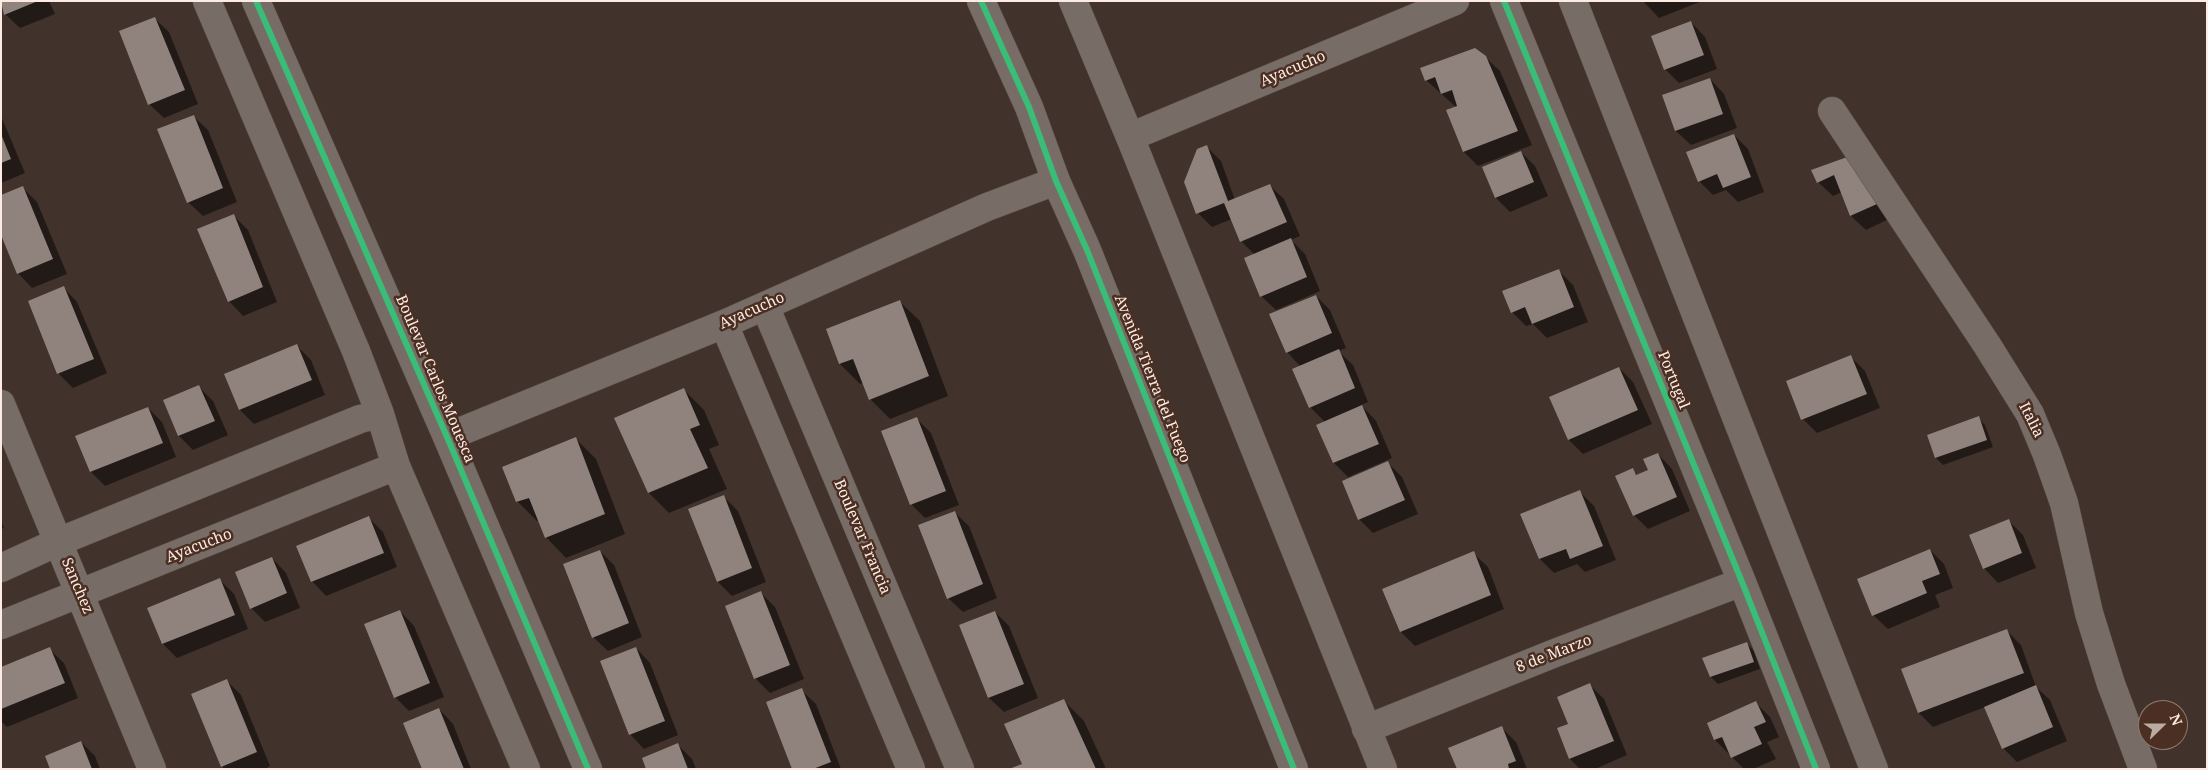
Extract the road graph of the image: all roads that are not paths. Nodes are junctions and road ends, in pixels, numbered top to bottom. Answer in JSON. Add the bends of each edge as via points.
{"nodes":[{"id":1,"x":207,"y":1,"type":"edge"},
{"id":2,"x":256,"y":1,"type":"edge"},
{"id":3,"x":981,"y":1,"type":"edge"},
{"id":4,"x":1073,"y":1,"type":"edge"},
{"id":5,"x":1455,"y":1,"type":"edge"},
{"id":6,"x":1504,"y":1,"type":"edge"},
{"id":7,"x":1573,"y":1,"type":"edge"},
{"id":8,"x":1832,"y":111,"type":"dead end"},
{"id":9,"x":1130,"y":137,"type":"junction"},
{"id":10,"x":1056,"y":181,"type":"junction"},
{"id":11,"x":765,"y":306,"type":"junction"},
{"id":12,"x":724,"y":324,"type":"junction"},
{"id":13,"x":1,"y":404,"type":"edge"},
{"id":14,"x":380,"y":414,"type":"junction"},
{"id":15,"x":447,"y":437,"type":"junction"},
{"id":16,"x":396,"y":466,"type":"junction"},
{"id":17,"x":58,"y":542,"type":"junction"},
{"id":18,"x":1,"y":568,"type":"edge"},
{"id":19,"x":1742,"y":582,"type":"junction"},
{"id":20,"x":80,"y":592,"type":"junction"},
{"id":21,"x":1,"y":625,"type":"edge"},
{"id":22,"x":1366,"y":729,"type":"junction"},
{"id":23,"x":1290,"y":768,"type":"edge"},
{"id":24,"x":152,"y":769,"type":"edge"},
{"id":25,"x":526,"y":769,"type":"edge"},
{"id":26,"x":588,"y":769,"type":"edge"},
{"id":27,"x":910,"y":769,"type":"edge"},
{"id":28,"x":960,"y":769,"type":"edge"},
{"id":29,"x":1383,"y":769,"type":"edge"},
{"id":30,"x":1816,"y":769,"type":"edge"},
{"id":31,"x":1874,"y":769,"type":"edge"},
{"id":32,"x":2143,"y":769,"type":"edge"}],
"edges":[{"from":1,"to":14,"type":"street"},
{"from":2,"to":15,"type":"street","name":"Boulevar Carlos Mouesca"},
{"from":3,"to":10,"type":"street","name":"Avenida Tierra del Fuego","via":[[1029,107]]},
{"from":4,"to":9,"type":"street"},
{"from":5,"to":9,"type":"street","name":"Ayacucho"},
{"from":6,"to":19,"type":"street","name":"Portugal"},
{"from":7,"to":31,"type":"street"},
{"from":8,"to":32,"type":"street","name":"Italia","via":[[2030,414],[2064,503],[2089,612],[2111,684]]},
{"from":9,"to":22,"type":"street"},
{"from":10,"to":11,"type":"street","name":"Ayacucho","via":[[987,207]]},
{"from":10,"to":23,"type":"street","name":"Avenida Tierra del Fuego","via":[[1087,250]]},
{"from":11,"to":12,"type":"street","name":"Ayacucho"},
{"from":11,"to":28,"type":"street","name":"Boulevar Francia"},
{"from":12,"to":15,"type":"street","name":"Ayacucho"},
{"from":12,"to":27,"type":"street"},
{"from":13,"to":17,"type":"street","name":"Sanchez"},
{"from":14,"to":16,"type":"street"},
{"from":14,"to":17,"type":"street","via":[[360,419]]},
{"from":15,"to":26,"type":"street","name":"Boulevar Carlos Mouesca"},
{"from":16,"to":20,"type":"street","name":"Ayacucho"},
{"from":16,"to":25,"type":"street"},
{"from":17,"to":18,"type":"street"},
{"from":17,"to":20,"type":"street","name":"Sanchez"},
{"from":19,"to":22,"type":"street","name":"8 de Marzo"},
{"from":19,"to":30,"type":"street","name":"Portugal"},
{"from":20,"to":21,"type":"street","name":"Ayacucho"},
{"from":20,"to":24,"type":"street","name":"Sanchez"},
{"from":22,"to":29,"type":"street"}]}
